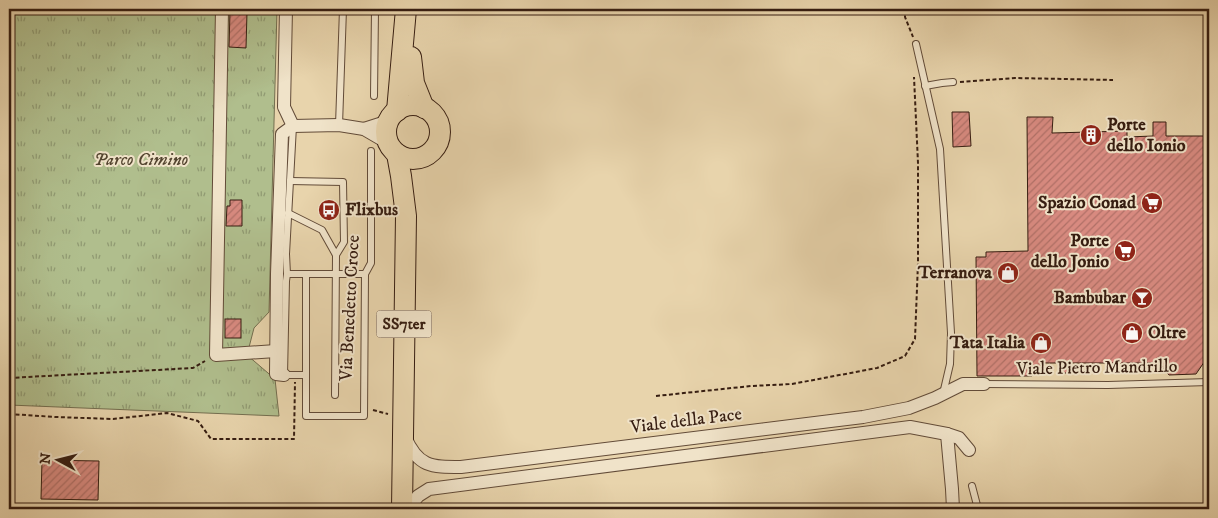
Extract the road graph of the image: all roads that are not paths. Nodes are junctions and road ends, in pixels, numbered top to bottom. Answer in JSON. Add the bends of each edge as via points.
{"nodes":[{"id":1,"x":222,"y":9,"type":"edge"},
{"id":2,"x":286,"y":9,"type":"edge"},
{"id":3,"x":343,"y":9,"type":"edge"},
{"id":4,"x":375,"y":9,"type":"edge"},
{"id":5,"x":408,"y":9,"type":"edge"},
{"id":6,"x":914,"y":44,"type":"road end"},
{"id":7,"x":952,"y":82,"type":"road end"},
{"id":8,"x":926,"y":86,"type":"junction"},
{"id":9,"x":374,"y":96,"type":"dead end"},
{"id":10,"x":424,"y":108,"type":"junction"},
{"id":11,"x":393,"y":116,"type":"junction"},
{"id":12,"x":292,"y":126,"type":"junction"},
{"id":13,"x":339,"y":126,"type":"junction"},
{"id":14,"x":364,"y":129,"type":"junction"},
{"id":15,"x":386,"y":150,"type":"junction"},
{"id":16,"x":425,"y":156,"type":"junction"},
{"id":17,"x":290,"y":181,"type":"junction"},
{"id":18,"x":288,"y":213,"type":"junction"},
{"id":19,"x":406,"y":216,"type":"junction"},
{"id":20,"x":336,"y":255,"type":"junction"},
{"id":21,"x":287,"y":274,"type":"junction"},
{"id":22,"x":306,"y":274,"type":"junction"},
{"id":23,"x":336,"y":274,"type":"junction"},
{"id":24,"x":365,"y":274,"type":"junction"},
{"id":25,"x":276,"y":351,"type":"junction"},
{"id":26,"x":290,"y":375,"type":"junction"},
{"id":27,"x":306,"y":375,"type":"junction"},
{"id":28,"x":1209,"y":382,"type":"edge"},
{"id":29,"x":984,"y":384,"type":"joint"},
{"id":30,"x":943,"y":394,"type":"junction"},
{"id":31,"x":335,"y":395,"type":"dead end"},
{"id":32,"x":403,"y":424,"type":"junction"},
{"id":33,"x":947,"y":434,"type":"junction"},
{"id":34,"x":968,"y":450,"type":"dead end"},
{"id":35,"x":402,"y":476,"type":"junction"},
{"id":36,"x":972,"y":486,"type":"dead end"},
{"id":37,"x":429,"y":489,"type":"junction"},
{"id":38,"x":402,"y":509,"type":"edge"},
{"id":39,"x":408,"y":509,"type":"edge"},
{"id":40,"x":953,"y":509,"type":"edge"},
{"id":41,"x":978,"y":509,"type":"edge"}],
"edges":[{"from":1,"to":25,"type":"street","via":[[216,355]]},
{"from":2,"to":12,"type":"street","via":[[284,107]]},
{"from":3,"to":13,"type":"lane"},
{"from":4,"to":9,"type":"lane"},
{"from":5,"to":10,"type":"main road","via":[[414,83]]},
{"from":5,"to":11,"type":"main road"},
{"from":6,"to":8,"type":"lane"},
{"from":7,"to":8,"type":"lane"},
{"from":8,"to":30,"type":"lane","via":[[940,149],[951,333],[950,364]]},
{"from":10,"to":11,"type":"main road","via":[[403,107]]},
{"from":10,"to":16,"type":"main road","via":[[436,119],[440,136],[432,151]]},
{"from":11,"to":14,"type":"street"},
{"from":11,"to":15,"type":"main road","via":[[386,128]]},
{"from":12,"to":13,"type":"street"},
{"from":12,"to":17,"type":"lane"},
{"from":12,"to":25,"type":"street","via":[[282,134]]},
{"from":13,"to":14,"type":"street"},
{"from":14,"to":15,"type":"street"},
{"from":15,"to":16,"type":"main road","via":[[404,158]]},
{"from":15,"to":19,"type":"main road","via":[[401,176]]},
{"from":15,"to":24,"type":"lane","name":"Via Benedetto Croce","via":[[371,264]]},
{"from":16,"to":19,"type":"main road"},
{"from":17,"to":18,"type":"lane"},
{"from":17,"to":20,"type":"lane","via":[[343,182],[344,242]]},
{"from":18,"to":20,"type":"lane","via":[[322,230]]},
{"from":18,"to":21,"type":"lane"},
{"from":19,"to":32,"type":"main road","number":"SS7ter"},
{"from":20,"to":23,"type":"lane"},
{"from":21,"to":22,"type":"lane"},
{"from":21,"to":26,"type":"lane"},
{"from":22,"to":23,"type":"lane"},
{"from":22,"to":27,"type":"lane"},
{"from":23,"to":24,"type":"lane"},
{"from":23,"to":31,"type":"lane"},
{"from":24,"to":27,"type":"lane","name":"Via Benedetto Croce","via":[[364,416],[306,416]]},
{"from":25,"to":26,"type":"street","via":[[276,374]]},
{"from":26,"to":27,"type":"lane"},
{"from":28,"to":29,"type":"lane","name":"Viale Pietro Mandrillo"},
{"from":29,"to":30,"type":"street","name":"Viale della Pace","via":[[962,384]]},
{"from":30,"to":32,"type":"street","name":"Viale della Pace","via":[[909,408],[863,417],[461,467],[429,465],[419,459],[410,448]]},
{"from":32,"to":35,"type":"main road","number":"SS7ter"},
{"from":33,"to":34,"type":"street","name":"Viale della Pace","via":[[959,438]]},
{"from":33,"to":37,"type":"street","name":"Viale della Pace","via":[[910,428]]},
{"from":33,"to":40,"type":"street"},
{"from":35,"to":37,"type":"street"},
{"from":35,"to":38,"type":"main road","number":"SS7ter"},
{"from":36,"to":41,"type":"lane"},
{"from":37,"to":39,"type":"street","via":[[418,496]]}]}
